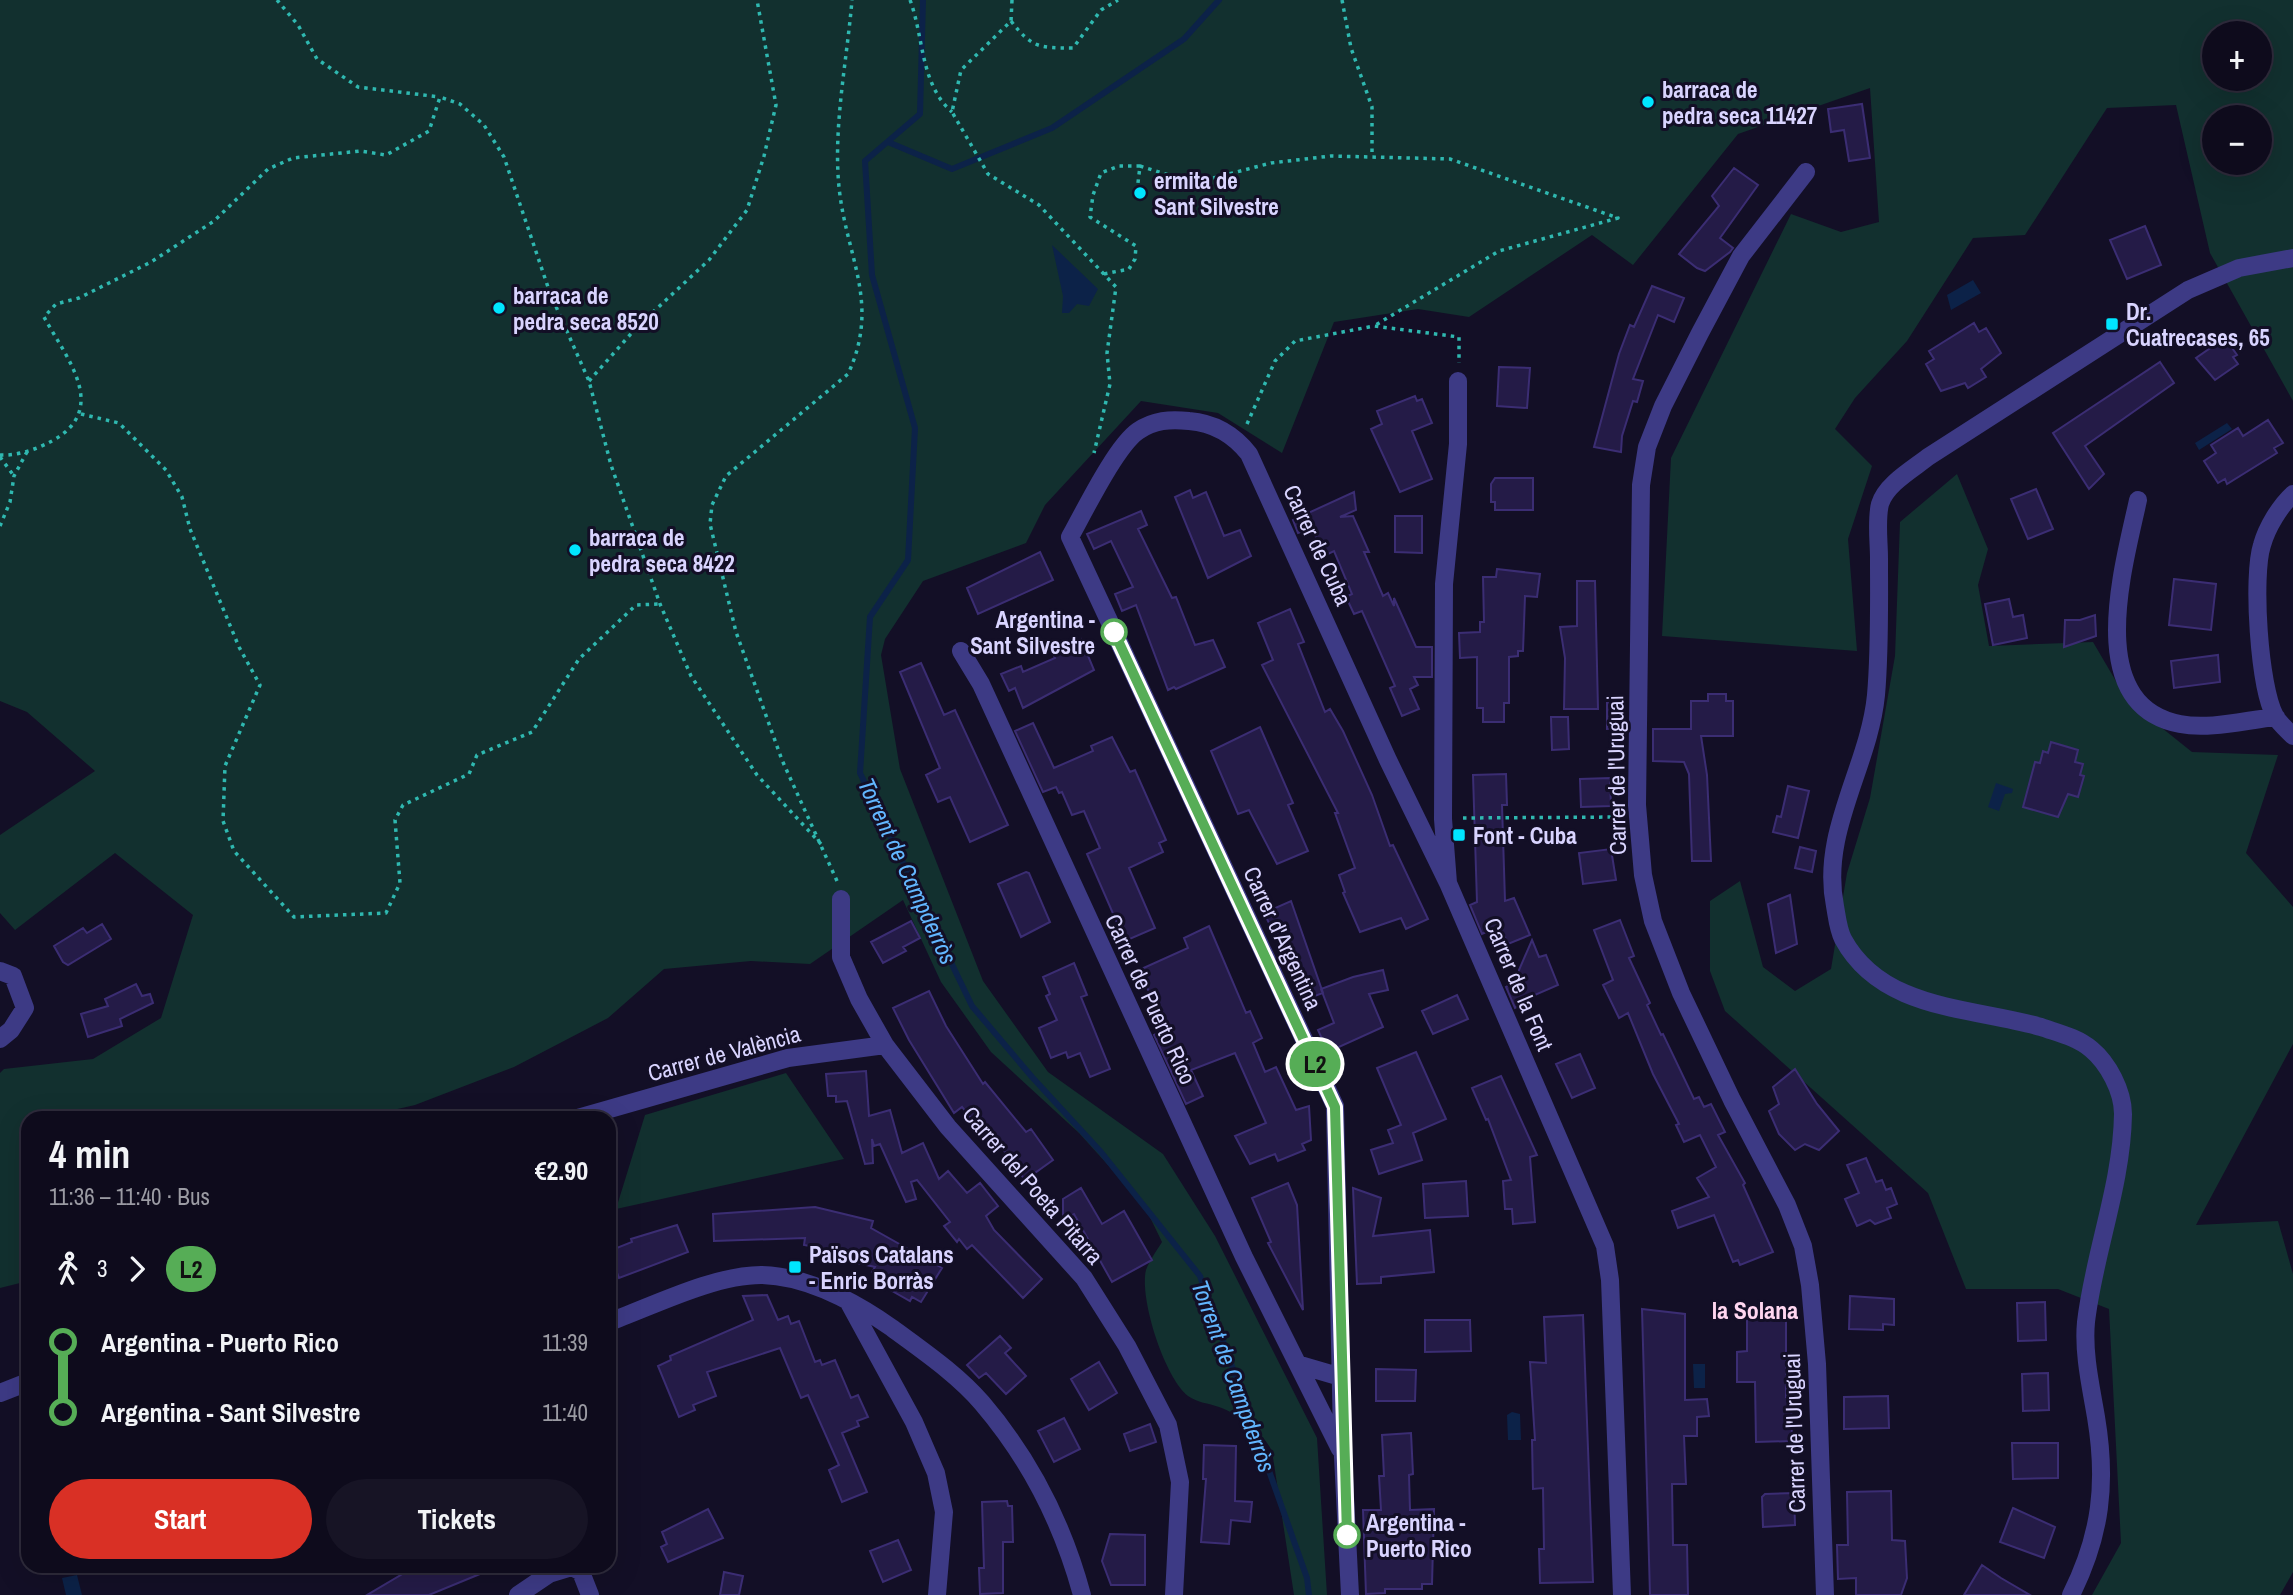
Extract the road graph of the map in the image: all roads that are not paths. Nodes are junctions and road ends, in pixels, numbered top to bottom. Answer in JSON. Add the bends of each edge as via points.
{"nodes":[{"id":1,"x":1806,"y":172,"type":"dead end"},
{"id":2,"x":2293,"y":258,"type":"edge"},
{"id":3,"x":1458,"y":381,"type":"road end"},
{"id":4,"x":2293,"y":494,"type":"edge"},
{"id":5,"x":2138,"y":500,"type":"dead end"},
{"id":6,"x":1070,"y":537,"type":"joint"},
{"id":7,"x":961,"y":651,"type":"dead end"},
{"id":8,"x":2276,"y":717,"type":"junction"},
{"id":9,"x":2293,"y":736,"type":"edge"},
{"id":10,"x":1448,"y":883,"type":"junction"},
{"id":11,"x":841,"y":899,"type":"road end"},
{"id":12,"x":0,"y":971,"type":"edge"},
{"id":13,"x":0,"y":1039,"type":"edge"},
{"id":14,"x":885,"y":1045,"type":"junction"},
{"id":15,"x":602,"y":1111,"type":"edge"},
{"id":16,"x":848,"y":1301,"type":"junction"},
{"id":17,"x":616,"y":1319,"type":"edge"},
{"id":18,"x":1300,"y":1365,"type":"junction"},
{"id":19,"x":1341,"y":1377,"type":"junction"},
{"id":20,"x":21,"y":1385,"type":"edge"},
{"id":21,"x":0,"y":1393,"type":"edge"},
{"id":22,"x":1343,"y":1455,"type":"junction"},
{"id":23,"x":552,"y":1573,"type":"edge"},
{"id":24,"x":581,"y":1573,"type":"edge"},
{"id":25,"x":518,"y":1595,"type":"edge"},
{"id":26,"x":590,"y":1595,"type":"edge"},
{"id":27,"x":937,"y":1595,"type":"edge"},
{"id":28,"x":1082,"y":1595,"type":"edge"},
{"id":29,"x":1174,"y":1595,"type":"edge"},
{"id":30,"x":1350,"y":1595,"type":"edge"},
{"id":31,"x":1622,"y":1595,"type":"edge"},
{"id":32,"x":1825,"y":1595,"type":"edge"},
{"id":33,"x":2071,"y":1595,"type":"edge"}],
"edges":[{"from":1,"to":32,"type":"street","name":"Carrer de l'Uruguai","via":[[1741,256],[1663,405],[1647,447],[1641,485],[1638,817],[1643,875],[1681,993],[1803,1246],[1817,1364]]},
{"from":2,"to":33,"type":"street","via":[[2239,268],[2188,290],[1928,457],[1880,502],[1873,720],[1830,862],[1841,935],[1873,977],[1896,990],[1927,1002],[2030,1024],[2088,1046],[2109,1071],[2123,1112],[2086,1323],[2099,1433],[2100,1512],[2091,1556]]},
{"from":3,"to":10,"type":"street","name":"Carrer de la Font","via":[[1458,444],[1444,584],[1443,819]]},
{"from":4,"to":8,"type":"street","via":[[2261,546],[2260,667]]},
{"from":5,"to":8,"type":"street","via":[[2120,598],[2116,651],[2126,684],[2145,708],[2183,725]]},
{"from":6,"to":10,"type":"street","name":"Carrer de Cuba","via":[[1134,433],[1168,419],[1196,421],[1226,431],[1239,442],[1249,454]]},
{"from":6,"to":19,"type":"street","name":"Carrer d'Argentina","via":[[1335,1107]]},
{"from":7,"to":18,"type":"street","name":"Carrer de Puerto Rico","via":[[981,684],[1244,1257]]},
{"from":8,"to":9,"type":"street"},
{"from":10,"to":31,"type":"street","name":"Carrer de la Font","via":[[1605,1246]]},
{"from":11,"to":14,"type":"street","name":"Carrer del Poeta Pitarra","via":[[841,957]]},
{"from":12,"to":13,"type":"street","via":[[13,976],[26,1007]]},
{"from":14,"to":15,"type":"street","name":"Carrer de València","via":[[788,1058]]},
{"from":14,"to":29,"type":"street","name":"Carrer del Poeta Pitarra","via":[[940,1117],[1084,1278],[1145,1377],[1168,1425],[1180,1482]]},
{"from":16,"to":17,"type":"street","via":[[793,1279],[759,1275],[710,1285]]},
{"from":16,"to":27,"type":"street","via":[[914,1422],[936,1473],[944,1512]]},
{"from":16,"to":28,"type":"street","via":[[940,1363],[981,1402],[1020,1454],[1051,1510]]},
{"from":18,"to":19,"type":"street"},
{"from":18,"to":22,"type":"street","name":"Carrer de Puerto Rico"},
{"from":19,"to":22,"type":"street","name":"Carrer d'Argentina"},
{"from":20,"to":21,"type":"street"},
{"from":22,"to":30,"type":"street","name":"Carrer d'Argentina"},
{"from":23,"to":25,"type":"street"},
{"from":24,"to":26,"type":"street"}]}
